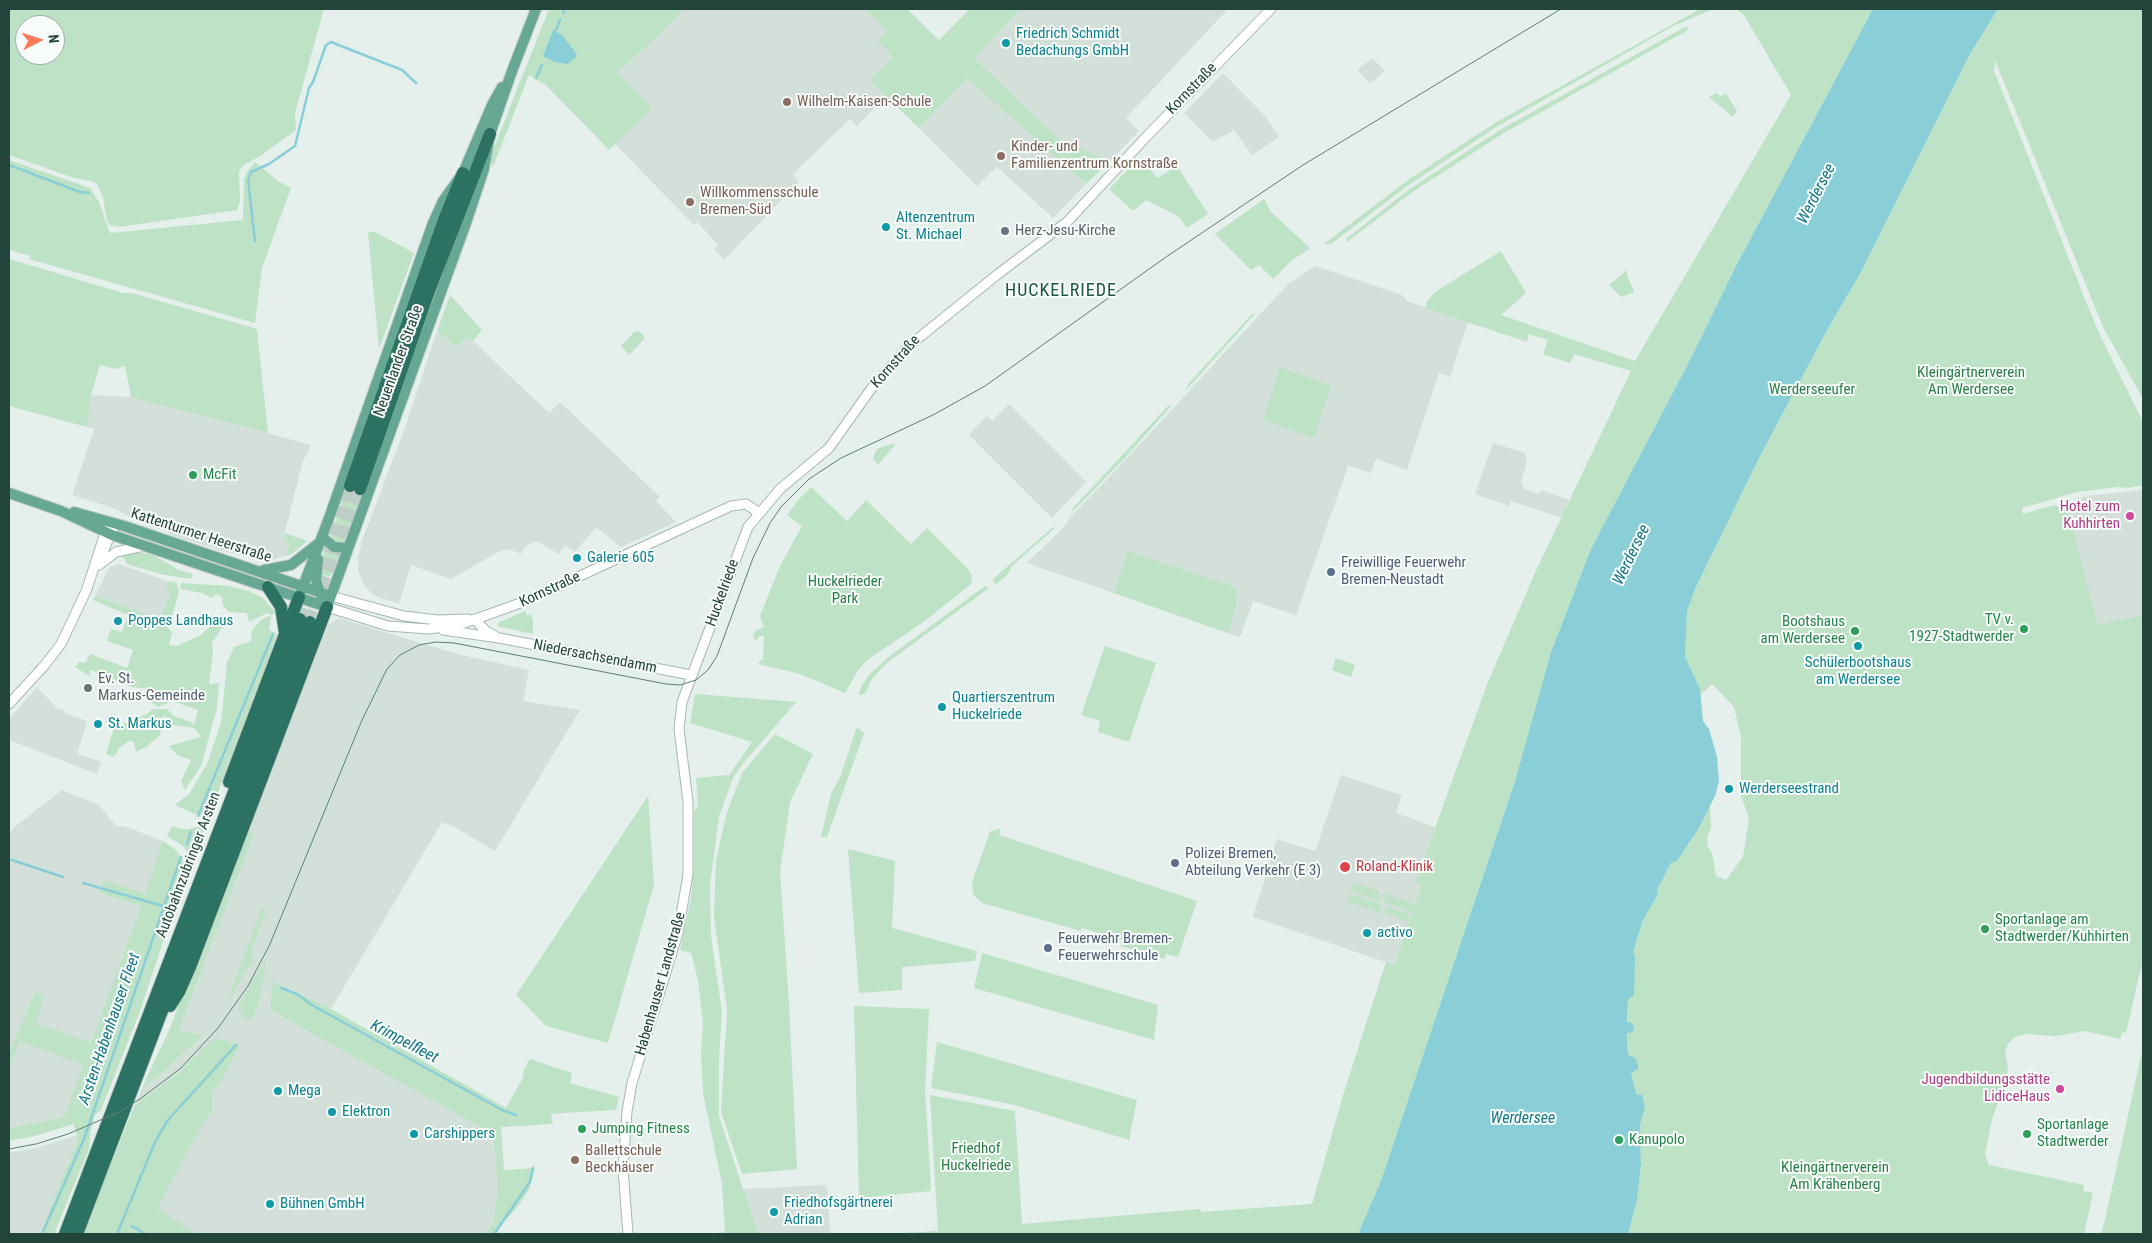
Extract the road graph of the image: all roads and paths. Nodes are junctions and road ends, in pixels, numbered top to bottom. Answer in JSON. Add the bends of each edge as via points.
{"nodes":[{"id":1,"x":536,"y":9,"type":"edge"},
{"id":2,"x":1271,"y":9,"type":"edge"},
{"id":3,"x":512,"y":71,"type":"junction"},
{"id":4,"x":490,"y":134,"type":"junction"},
{"id":5,"x":464,"y":173,"type":"junction"},
{"id":6,"x":9,"y":493,"type":"edge"},
{"id":7,"x":61,"y":511,"type":"junction"},
{"id":8,"x":759,"y":513,"type":"junction"},
{"id":9,"x":114,"y":523,"type":"junction"},
{"id":10,"x":108,"y":534,"type":"junction"},
{"id":11,"x":321,"y":540,"type":"junction"},
{"id":12,"x":146,"y":546,"type":"junction"},
{"id":13,"x":347,"y":548,"type":"junction"},
{"id":14,"x":97,"y":567,"type":"junction"},
{"id":15,"x":260,"y":570,"type":"junction"},
{"id":16,"x":92,"y":575,"type":"junction"},
{"id":17,"x":268,"y":587,"type":"junction"},
{"id":18,"x":319,"y":591,"type":"junction"},
{"id":19,"x":302,"y":592,"type":"junction"},
{"id":20,"x":329,"y":601,"type":"junction"},
{"id":21,"x":474,"y":619,"type":"junction"},
{"id":22,"x":428,"y":629,"type":"junction"},
{"id":23,"x":285,"y":633,"type":"junction"},
{"id":24,"x":499,"y":638,"type":"junction"},
{"id":25,"x":691,"y":675,"type":"junction"},
{"id":26,"x":12,"y":698,"type":"edge"},
{"id":27,"x":9,"y":704,"type":"edge"},
{"id":28,"x":159,"y":989,"type":"junction"},
{"id":29,"x":157,"y":1025,"type":"junction"},
{"id":30,"x":65,"y":1234,"type":"edge"},
{"id":31,"x":76,"y":1234,"type":"edge"},
{"id":32,"x":628,"y":1234,"type":"edge"}],
"edges":[{"from":1,"to":3,"type":"main road","name":"Neuenlander Straße"},
{"from":2,"to":8,"type":"street","name":"Kornstraße","via":[[1067,222],[990,279],[910,345],[871,389],[829,448],[794,475]]},
{"from":3,"to":4,"type":"main road","name":"Neuenlander Straße"},
{"from":3,"to":5,"type":"main road","name":"Neuenlander Straße","via":[[492,105]]},
{"from":4,"to":5,"type":"highway","name":"Neuenlander Straße","via":[[355,488],[444,220]]},
{"from":4,"to":13,"type":"main road","name":"Neuenlander Straße","via":[[484,169],[466,223]]},
{"from":5,"to":11,"type":"main road","name":"Neuenlander Straße","via":[[443,201],[433,223]]},
{"from":6,"to":7,"type":"main road","name":"Kattenturmer Heerstraße"},
{"from":7,"to":9,"type":"main road","name":"Kattenturmer Heerstraße"},
{"from":7,"to":10,"type":"main road","name":"Kattenturmer Heerstraße"},
{"from":8,"to":21,"type":"street","name":"Kornstraße","via":[[746,504],[731,506],[526,601]]},
{"from":8,"to":25,"type":"street","name":"Huckelriede","via":[[748,527]]},
{"from":9,"to":10,"type":"street"},
{"from":9,"to":15,"type":"main road","name":"Kattenturmer Heerstraße"},
{"from":10,"to":12,"type":"main road","name":"Kattenturmer Heerstraße"},
{"from":10,"to":14,"type":"street"},
{"from":10,"to":16,"type":"street"},
{"from":11,"to":13,"type":"main road","via":[[334,547]]},
{"from":11,"to":15,"type":"main road","via":[[291,565]]},
{"from":11,"to":18,"type":"main road","via":[[316,571]]},
{"from":11,"to":19,"type":"main road","name":"Neuenlander Straße"},
{"from":12,"to":14,"type":"street","via":[[116,552]]},
{"from":12,"to":17,"type":"main road","name":"Kattenturmer Heerstraße"},
{"from":13,"to":20,"type":"main road","name":"Neuenlander Straße"},
{"from":14,"to":16,"type":"street"},
{"from":15,"to":19,"type":"main road","name":"Kattenturmer Heerstraße"},
{"from":16,"to":26,"type":"street","via":[[61,644]]},
{"from":17,"to":19,"type":"main road","name":"Kattenturmer Heerstraße"},
{"from":17,"to":23,"type":"highway","via":[[281,607]]},
{"from":18,"to":19,"type":"main road","name":"Kattenturmer Heerstraße"},
{"from":18,"to":20,"type":"main road"},
{"from":19,"to":20,"type":"main road","name":"Kattenturmer Heerstraße"},
{"from":19,"to":23,"type":"highway"},
{"from":20,"to":21,"type":"street","name":"Kornstraße","via":[[404,616],[437,620]]},
{"from":20,"to":22,"type":"street","name":"Kornstraße","via":[[382,625]]},
{"from":20,"to":29,"type":"highway","via":[[190,967],[179,992]]},
{"from":21,"to":22,"type":"street","name":"Kornstraße","via":[[459,625]]},
{"from":21,"to":24,"type":"street","name":"Niedersachsendamm"},
{"from":22,"to":24,"type":"street","name":"Niedersachsendamm"},
{"from":23,"to":28,"type":"highway","via":[[190,886]]},
{"from":24,"to":25,"type":"street","name":"Niedersachsendamm"},
{"from":25,"to":32,"type":"street","name":"Habenhauser Landstraße","via":[[679,720],[688,802],[686,890],[678,932],[632,1082],[627,1111],[623,1169]]},
{"from":26,"to":27,"type":"street"},
{"from":28,"to":29,"type":"highway","name":"Autobahnzubringer Arsten","via":[[305,620]]},
{"from":28,"to":30,"type":"highway","name":"Autobahnzubringer Arsten"},
{"from":29,"to":31,"type":"highway","name":"Autobahnzubringer Arsten"}]}
